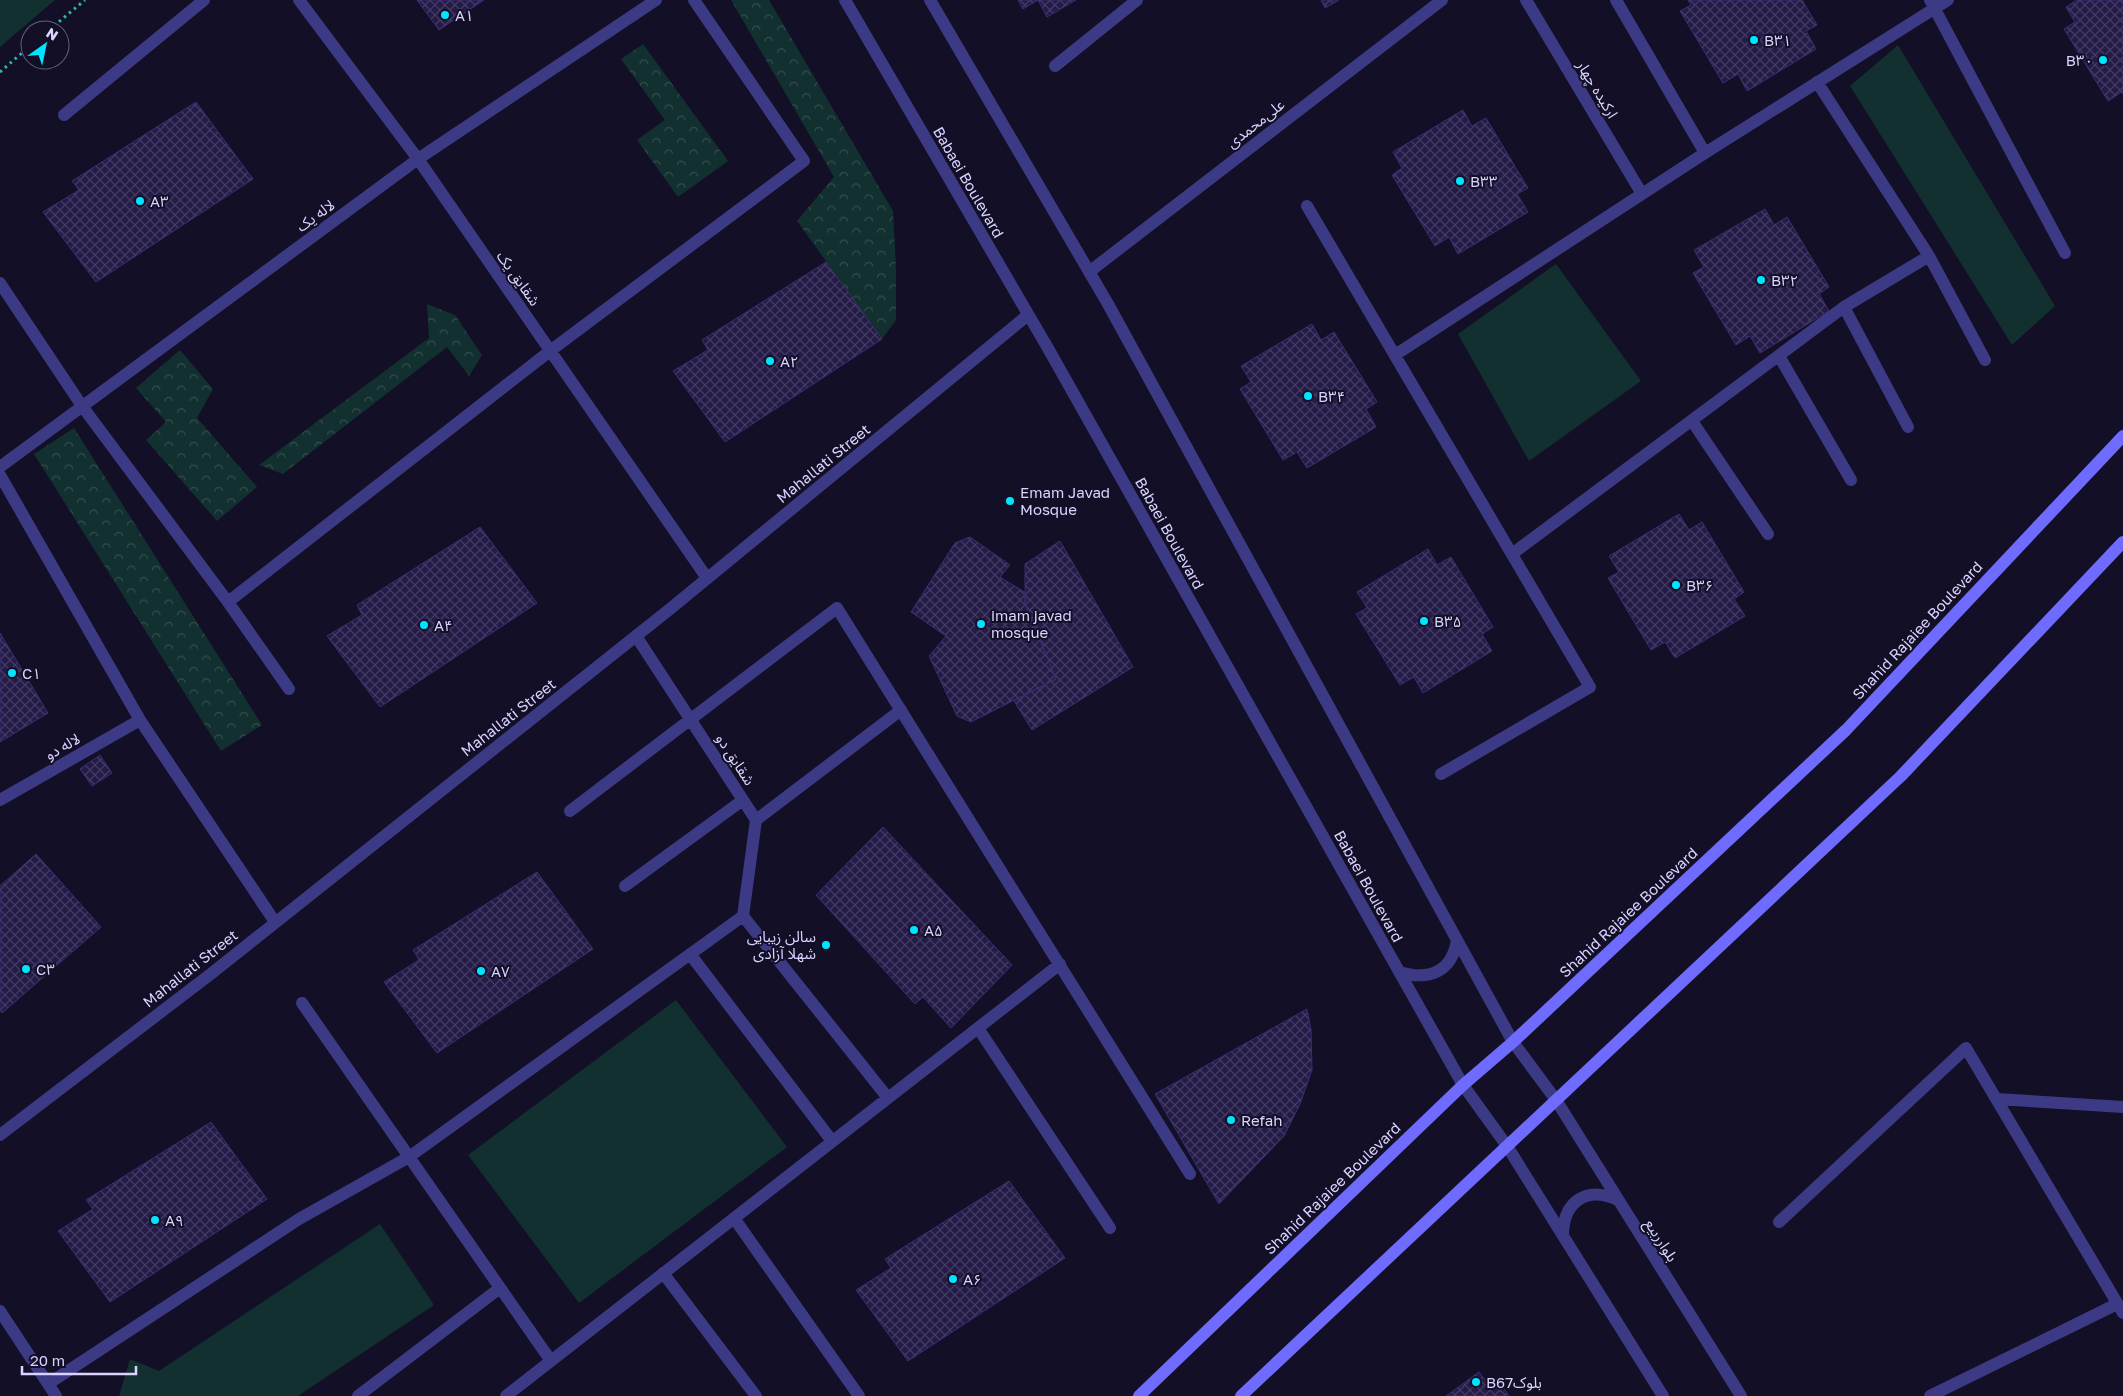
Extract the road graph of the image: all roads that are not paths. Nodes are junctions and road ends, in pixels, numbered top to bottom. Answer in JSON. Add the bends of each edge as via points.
{"nodes":[{"id":1,"x":204,"y":0,"type":"edge"},
{"id":2,"x":299,"y":0,"type":"edge"},
{"id":3,"x":656,"y":0,"type":"edge"},
{"id":4,"x":694,"y":0,"type":"edge"},
{"id":5,"x":845,"y":0,"type":"edge"},
{"id":6,"x":930,"y":0,"type":"edge"},
{"id":7,"x":1137,"y":0,"type":"edge"},
{"id":8,"x":1442,"y":0,"type":"edge"},
{"id":9,"x":1526,"y":0,"type":"edge"},
{"id":10,"x":1616,"y":0,"type":"edge"},
{"id":11,"x":1948,"y":0,"type":"edge"},
{"id":12,"x":1932,"y":4,"type":"edge"},
{"id":13,"x":1055,"y":66,"type":"dead end"},
{"id":14,"x":1817,"y":82,"type":"junction"},
{"id":15,"x":64,"y":115,"type":"dead end"},
{"id":16,"x":1705,"y":153,"type":"junction"},
{"id":17,"x":418,"y":159,"type":"junction"},
{"id":18,"x":1642,"y":194,"type":"junction"},
{"id":19,"x":1307,"y":206,"type":"dead end"},
{"id":20,"x":2065,"y":253,"type":"dead end"},
{"id":21,"x":1929,"y":256,"type":"junction"},
{"id":22,"x":1089,"y":272,"type":"junction"},
{"id":23,"x":0,"y":283,"type":"edge"},
{"id":24,"x":1844,"y":307,"type":"junction"},
{"id":25,"x":1028,"y":315,"type":"junction"},
{"id":26,"x":550,"y":351,"type":"junction"},
{"id":27,"x":1395,"y":355,"type":"junction"},
{"id":28,"x":1780,"y":356,"type":"junction"},
{"id":29,"x":1985,"y":360,"type":"dead end"},
{"id":30,"x":82,"y":406,"type":"junction"},
{"id":31,"x":1692,"y":421,"type":"junction"},
{"id":32,"x":1908,"y":427,"type":"dead end"},
{"id":33,"x":2123,"y":436,"type":"edge"},
{"id":34,"x":0,"y":467,"type":"edge"},
{"id":35,"x":0,"y":475,"type":"edge"},
{"id":36,"x":1851,"y":480,"type":"dead end"},
{"id":37,"x":1768,"y":534,"type":"dead end"},
{"id":38,"x":2123,"y":542,"type":"edge"},
{"id":39,"x":1512,"y":554,"type":"junction"},
{"id":40,"x":707,"y":578,"type":"junction"},
{"id":41,"x":228,"y":602,"type":"junction"},
{"id":42,"x":636,"y":636,"type":"junction"},
{"id":43,"x":289,"y":689,"type":"dead end"},
{"id":44,"x":901,"y":710,"type":"junction"},
{"id":45,"x":690,"y":719,"type":"junction"},
{"id":46,"x":140,"y":720,"type":"junction"},
{"id":47,"x":1441,"y":774,"type":"dead end"},
{"id":48,"x":0,"y":800,"type":"edge"},
{"id":49,"x":743,"y":800,"type":"junction"},
{"id":50,"x":570,"y":811,"type":"dead end"},
{"id":51,"x":756,"y":820,"type":"junction"},
{"id":52,"x":625,"y":886,"type":"dead end"},
{"id":53,"x":743,"y":916,"type":"junction"},
{"id":54,"x":275,"y":922,"type":"junction"},
{"id":55,"x":1457,"y":940,"type":"junction"},
{"id":56,"x":690,"y":954,"type":"junction"},
{"id":57,"x":1060,"y":964,"type":"junction"},
{"id":58,"x":1399,"y":972,"type":"junction"},
{"id":59,"x":302,"y":1003,"type":"dead end"},
{"id":60,"x":978,"y":1028,"type":"junction"},
{"id":61,"x":1513,"y":1042,"type":"junction"},
{"id":62,"x":1463,"y":1084,"type":"junction"},
{"id":63,"x":888,"y":1098,"type":"junction"},
{"id":64,"x":1996,"y":1099,"type":"junction"},
{"id":65,"x":1556,"y":1100,"type":"junction"},
{"id":66,"x":2123,"y":1108,"type":"edge"},
{"id":67,"x":0,"y":1135,"type":"edge"},
{"id":68,"x":832,"y":1141,"type":"junction"},
{"id":69,"x":1507,"y":1146,"type":"junction"},
{"id":70,"x":409,"y":1157,"type":"junction"},
{"id":71,"x":1190,"y":1174,"type":"dead end"},
{"id":72,"x":1618,"y":1200,"type":"junction"},
{"id":73,"x":734,"y":1218,"type":"junction"},
{"id":74,"x":1779,"y":1222,"type":"dead end"},
{"id":75,"x":1110,"y":1228,"type":"dead end"},
{"id":76,"x":1563,"y":1234,"type":"junction"},
{"id":77,"x":663,"y":1273,"type":"junction"},
{"id":78,"x":500,"y":1288,"type":"junction"},
{"id":79,"x":2120,"y":1309,"type":"edge"},
{"id":80,"x":0,"y":1311,"type":"edge"},
{"id":81,"x":551,"y":1361,"type":"junction"},
{"id":82,"x":48,"y":1384,"type":"junction"},
{"id":83,"x":56,"y":1396,"type":"edge"},
{"id":84,"x":358,"y":1396,"type":"edge"},
{"id":85,"x":506,"y":1396,"type":"edge"},
{"id":86,"x":756,"y":1396,"type":"edge"},
{"id":87,"x":860,"y":1396,"type":"edge"},
{"id":88,"x":1138,"y":1396,"type":"edge"},
{"id":89,"x":1241,"y":1396,"type":"edge"},
{"id":90,"x":1663,"y":1396,"type":"edge"},
{"id":91,"x":1742,"y":1396,"type":"edge"},
{"id":92,"x":1930,"y":1396,"type":"edge"}],
"edges":[{"from":1,"to":15,"type":"street"},
{"from":2,"to":17,"type":"street","name":"شقایق یک"},
{"from":3,"to":17,"type":"street","name":"لاله یک"},
{"from":4,"to":26,"type":"street","via":[[804,161]]},
{"from":5,"to":25,"type":"street","name":"Babaei Boulevard"},
{"from":6,"to":22,"type":"street"},
{"from":7,"to":13,"type":"street"},
{"from":8,"to":22,"type":"street","name":"علی‌محمدی"},
{"from":9,"to":18,"type":"street","name":"ارکیده چهار"},
{"from":10,"to":16,"type":"street"},
{"from":11,"to":12,"type":"street"},
{"from":12,"to":14,"type":"street"},
{"from":12,"to":20,"type":"street"},
{"from":14,"to":16,"type":"street"},
{"from":14,"to":21,"type":"street"},
{"from":16,"to":18,"type":"street"},
{"from":17,"to":26,"type":"street","name":"شقایق یک"},
{"from":17,"to":30,"type":"street","name":"لاله یک"},
{"from":18,"to":27,"type":"street"},
{"from":19,"to":27,"type":"street"},
{"from":21,"to":24,"type":"street"},
{"from":21,"to":29,"type":"street"},
{"from":22,"to":55,"type":"street"},
{"from":23,"to":30,"type":"street"},
{"from":24,"to":28,"type":"street"},
{"from":24,"to":32,"type":"street"},
{"from":25,"to":40,"type":"street","name":"Mahallati Street"},
{"from":25,"to":58,"type":"street","name":"Babaei Boulevard"},
{"from":26,"to":40,"type":"street","name":"شقایق یک"},
{"from":26,"to":41,"type":"street"},
{"from":27,"to":39,"type":"street"},
{"from":28,"to":31,"type":"street"},
{"from":28,"to":36,"type":"street"},
{"from":30,"to":34,"type":"street","name":"لاله یک"},
{"from":30,"to":41,"type":"street"},
{"from":31,"to":37,"type":"street"},
{"from":31,"to":39,"type":"street"},
{"from":33,"to":61,"type":"main road","name":"Shahid Rajaiee Boulevard","via":[[1846,730]]},
{"from":35,"to":46,"type":"street"},
{"from":38,"to":65,"type":"main road","via":[[1901,776]]},
{"from":39,"to":47,"type":"street","via":[[1590,687]]},
{"from":40,"to":42,"type":"street","name":"Mahallati Street"},
{"from":41,"to":43,"type":"street"},
{"from":42,"to":45,"type":"street","name":"شقایق دو"},
{"from":42,"to":54,"type":"street","name":"Mahallati Street"},
{"from":44,"to":45,"type":"street","via":[[837,608]]},
{"from":44,"to":51,"type":"street"},
{"from":44,"to":57,"type":"street"},
{"from":45,"to":49,"type":"street","name":"شقایق دو"},
{"from":45,"to":50,"type":"street"},
{"from":46,"to":48,"type":"street","name":"لاله دو"},
{"from":46,"to":54,"type":"street"},
{"from":49,"to":51,"type":"street","name":"شقایق دو"},
{"from":49,"to":52,"type":"street"},
{"from":51,"to":53,"type":"street"},
{"from":53,"to":56,"type":"street"},
{"from":53,"to":63,"type":"street"},
{"from":54,"to":67,"type":"street","name":"Mahallati Street"},
{"from":55,"to":58,"type":"street","via":[[1450,962],[1438,971],[1424,976]]},
{"from":55,"to":61,"type":"street"},
{"from":56,"to":68,"type":"street"},
{"from":56,"to":70,"type":"street"},
{"from":57,"to":60,"type":"street"},
{"from":57,"to":71,"type":"street"},
{"from":58,"to":62,"type":"street","name":"Babaei Boulevard"},
{"from":59,"to":70,"type":"street"},
{"from":60,"to":63,"type":"street"},
{"from":60,"to":75,"type":"street"},
{"from":61,"to":62,"type":"main road","name":"Shahid Rajaiee Boulevard"},
{"from":61,"to":65,"type":"street","name":"بلوارربیع"},
{"from":62,"to":69,"type":"street","name":"Babaei Boulevard"},
{"from":62,"to":88,"type":"main road","name":"Shahid Rajaiee Boulevard"},
{"from":63,"to":68,"type":"street"},
{"from":64,"to":66,"type":"street"},
{"from":64,"to":74,"type":"street","via":[[1966,1048]]},
{"from":64,"to":79,"type":"street"},
{"from":65,"to":69,"type":"main road"},
{"from":65,"to":72,"type":"street","name":"بلوارربیع"},
{"from":68,"to":73,"type":"street"},
{"from":69,"to":76,"type":"street"},
{"from":69,"to":89,"type":"main road"},
{"from":70,"to":78,"type":"street"},
{"from":70,"to":82,"type":"street","via":[[299,1219]]},
{"from":72,"to":76,"type":"street","via":[[1599,1194],[1580,1199],[1569,1208]]},
{"from":72,"to":91,"type":"street","name":"بلوارربیع"},
{"from":73,"to":77,"type":"street"},
{"from":73,"to":87,"type":"street"},
{"from":76,"to":90,"type":"street"},
{"from":77,"to":81,"type":"street"},
{"from":77,"to":86,"type":"street"},
{"from":78,"to":81,"type":"street"},
{"from":78,"to":84,"type":"street"},
{"from":79,"to":92,"type":"street"},
{"from":80,"to":82,"type":"street"},
{"from":81,"to":85,"type":"street"},
{"from":82,"to":83,"type":"street"}]}
